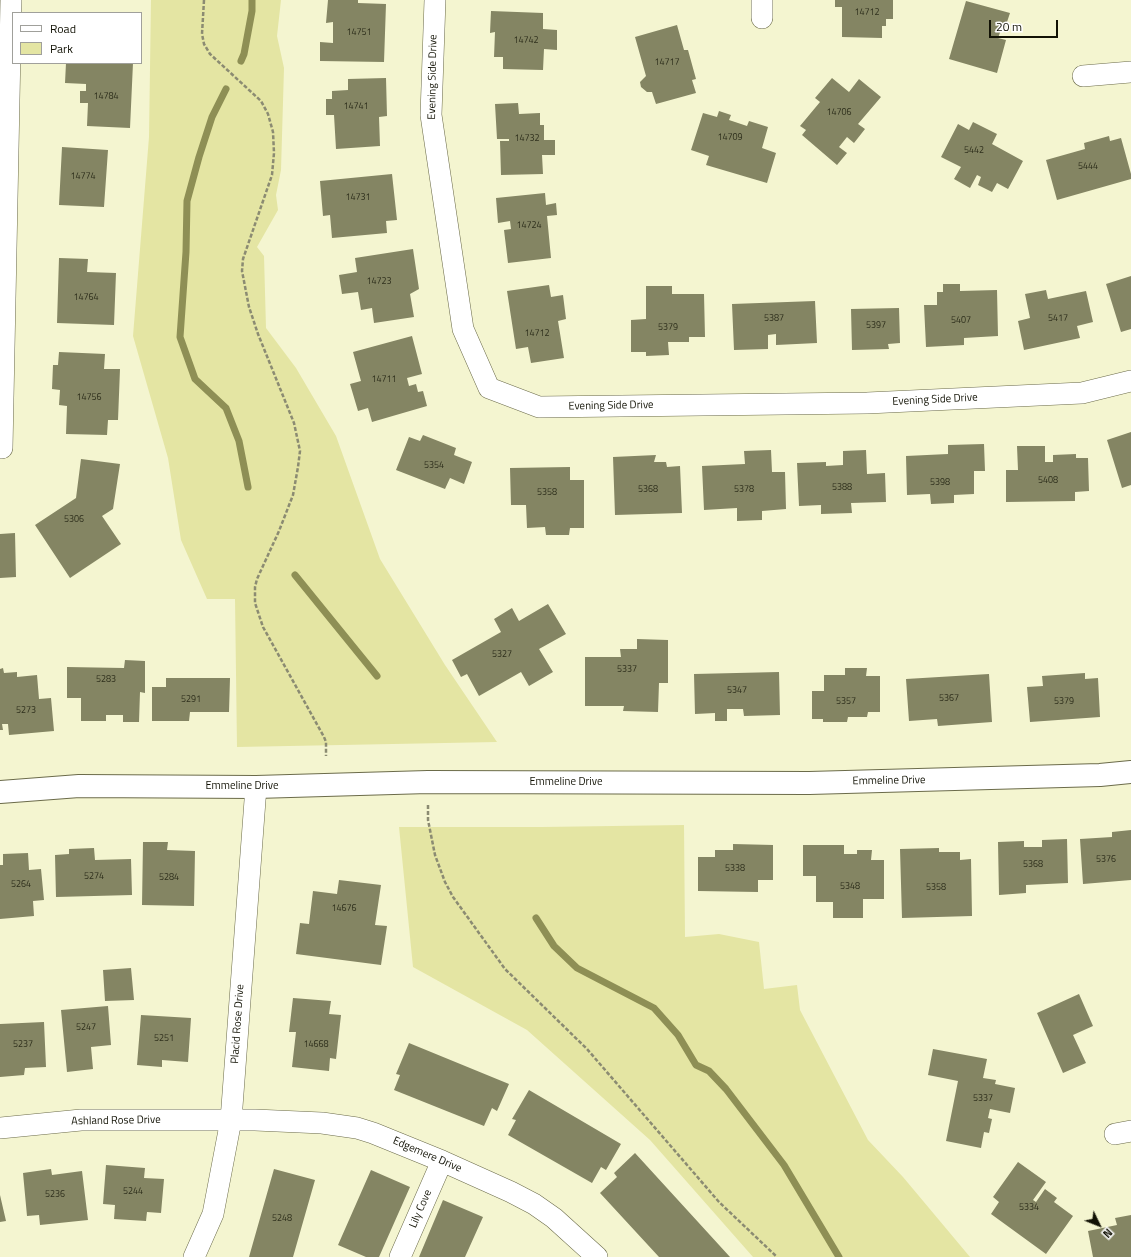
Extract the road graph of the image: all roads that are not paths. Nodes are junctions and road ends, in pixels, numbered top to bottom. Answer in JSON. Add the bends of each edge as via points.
{"nodes":[{"id":1,"x":11,"y":0,"type":"edge"},
{"id":2,"x":435,"y":0,"type":"edge"},
{"id":3,"x":1131,"y":72,"type":"edge"},
{"id":4,"x":1083,"y":76,"type":"dead end"},
{"id":5,"x":1131,"y":381,"type":"edge"},
{"id":6,"x":1,"y":448,"type":"edge"},
{"id":7,"x":1131,"y":772,"type":"edge"},
{"id":8,"x":256,"y":787,"type":"junction"},
{"id":9,"x":0,"y":792,"type":"edge"},
{"id":10,"x":231,"y":1120,"type":"junction"},
{"id":11,"x":0,"y":1128,"type":"edge"},
{"id":12,"x":442,"y":1161,"type":"junction"},
{"id":13,"x":194,"y":1257,"type":"edge"},
{"id":14,"x":400,"y":1257,"type":"edge"},
{"id":15,"x":597,"y":1257,"type":"edge"}],
"edges":[{"from":1,"to":6,"type":"street"},
{"from":2,"to":5,"type":"street","name":"Evening Side Drive","via":[[431,115],[463,329],[489,388],[539,407],[570,407],[883,403],[1082,393]]},
{"from":3,"to":4,"type":"street"},
{"from":7,"to":8,"type":"street","name":"Emmeline Drive","via":[[1100,775],[817,782],[428,782]]},
{"from":8,"to":9,"type":"street","name":"Emmeline Drive","via":[[80,786]]},
{"from":8,"to":10,"type":"street","name":"Placid Rose Drive"},
{"from":10,"to":11,"type":"street","name":"Ashland Rose Drive","via":[[81,1120]]},
{"from":10,"to":12,"type":"street","name":"Edgemere Drive","via":[[322,1123],[351,1127],[374,1133]]},
{"from":10,"to":13,"type":"street","name":"Placid Rose Drive","via":[[213,1214]]},
{"from":12,"to":14,"type":"street","name":"Lily Cove"},
{"from":12,"to":15,"type":"street","name":"Edgemere Drive","via":[[534,1204],[554,1218]]}]}
